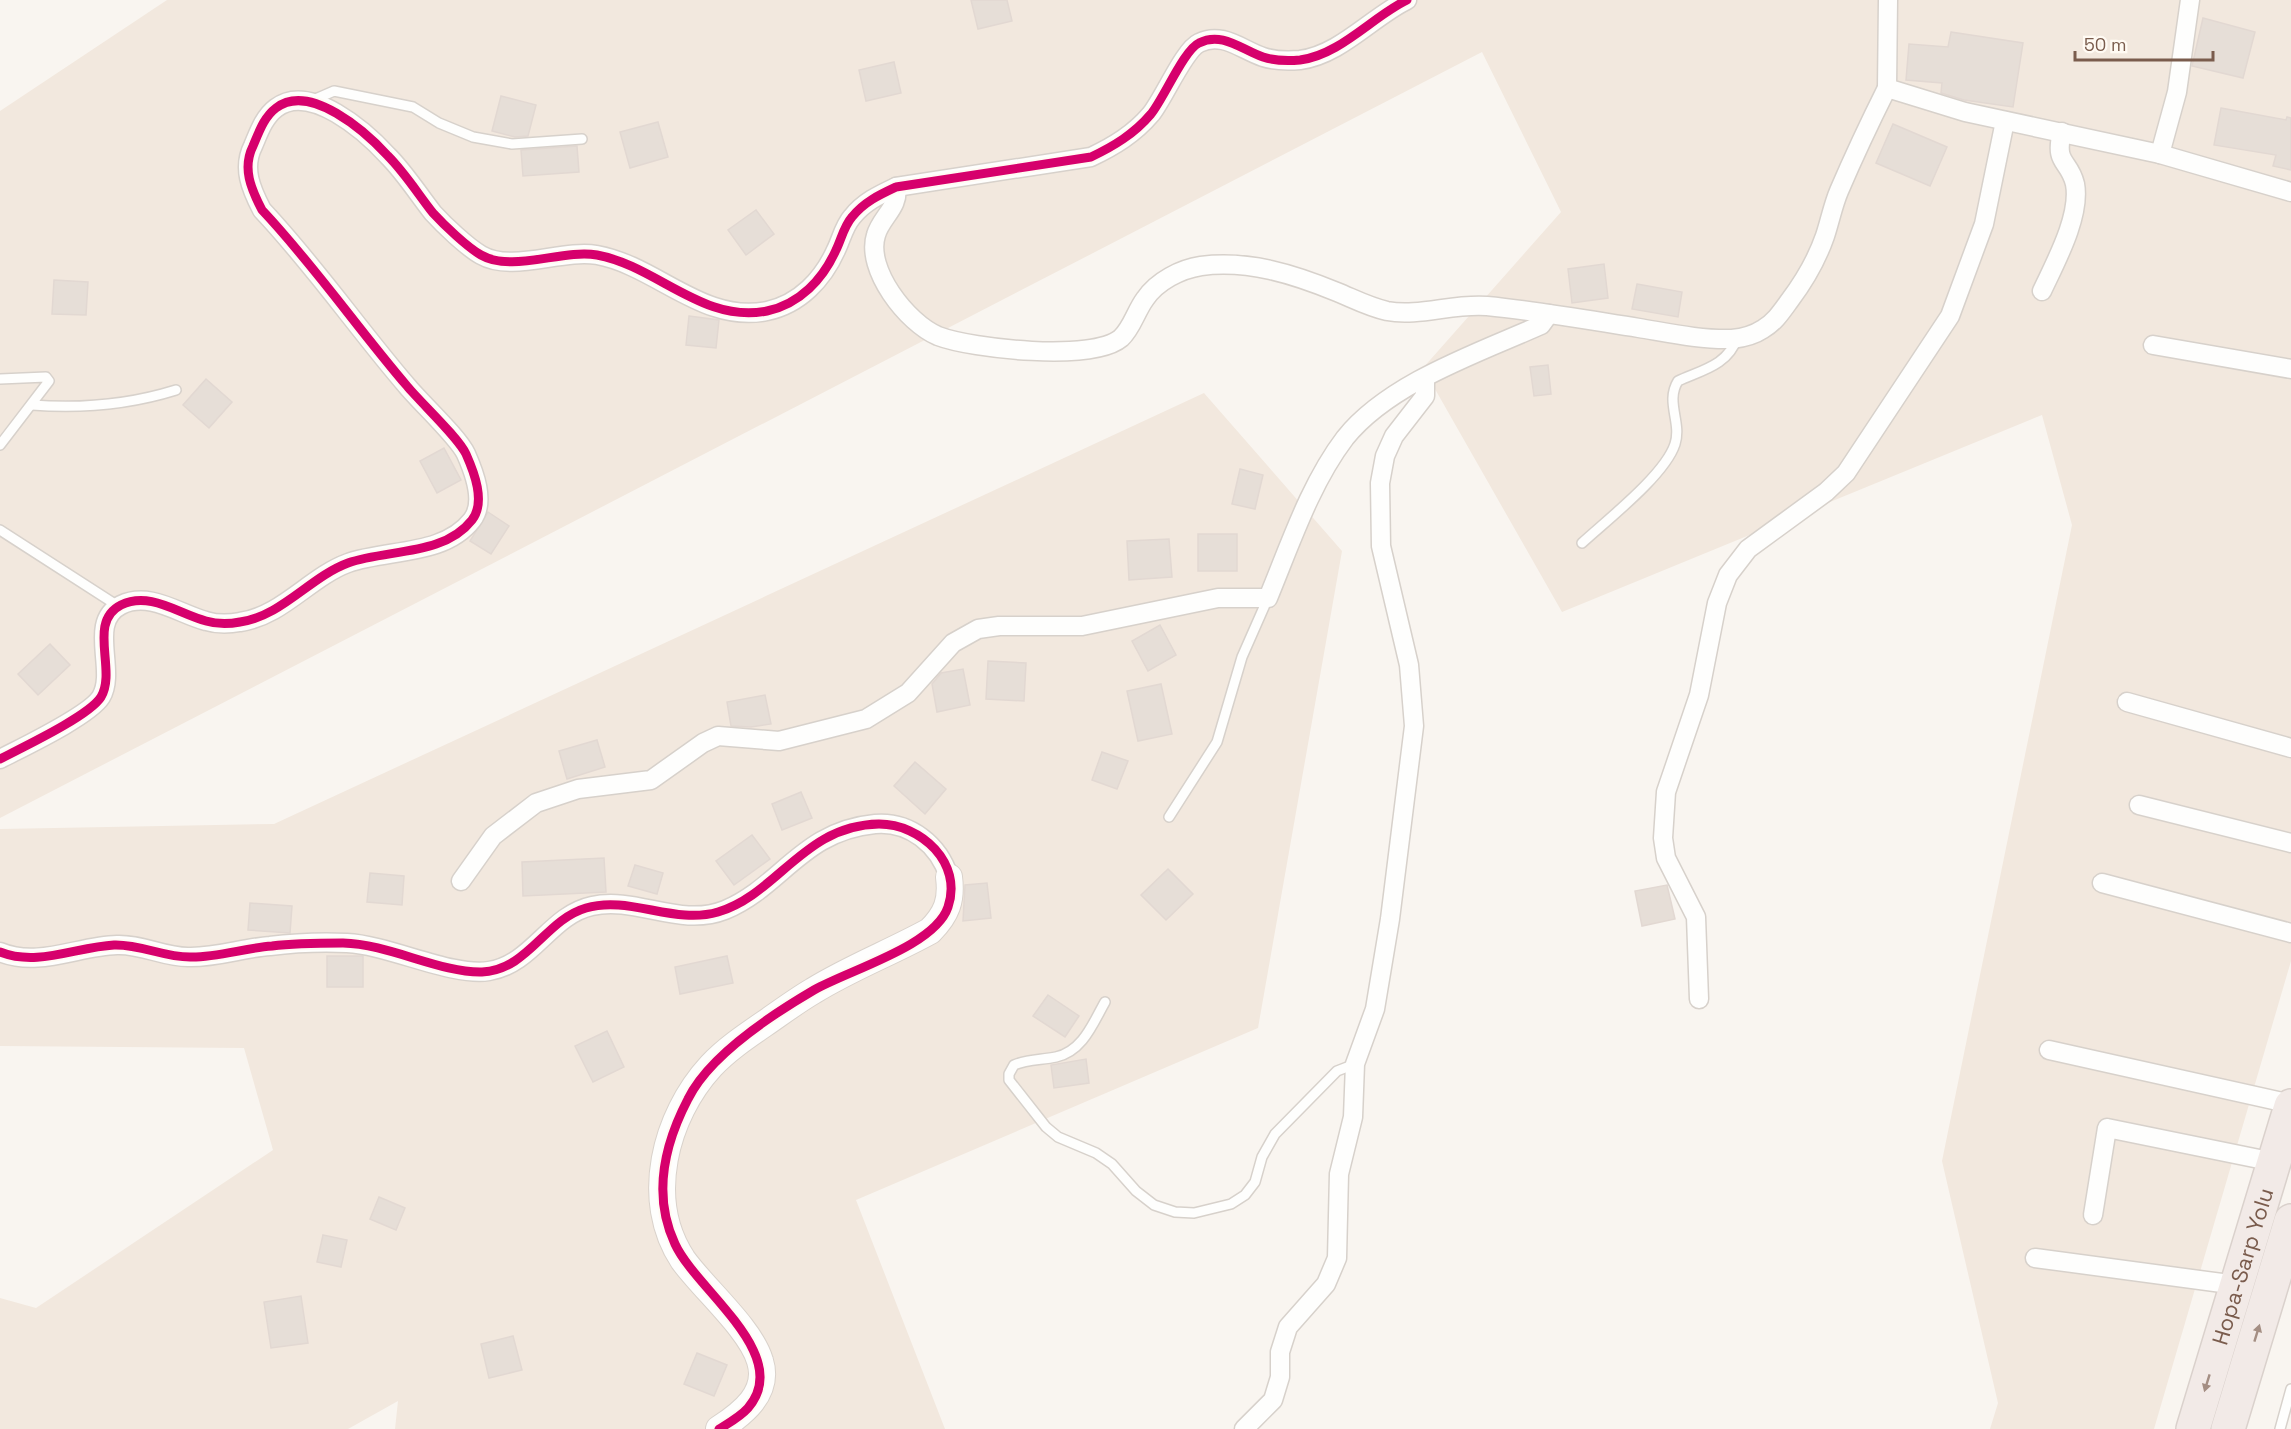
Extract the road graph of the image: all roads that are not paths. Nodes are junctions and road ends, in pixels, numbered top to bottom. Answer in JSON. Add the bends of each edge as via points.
{"nodes":[{"id":1,"x":1407,"y":0,"type":"edge"},
{"id":2,"x":1888,"y":0,"type":"edge"},
{"id":3,"x":2190,"y":0,"type":"edge"},
{"id":4,"x":1887,"y":88,"type":"junction"},
{"id":5,"x":311,"y":101,"type":"junction"},
{"id":6,"x":2005,"y":121,"type":"junction"},
{"id":7,"x":2062,"y":132,"type":"junction"},
{"id":8,"x":582,"y":139,"type":"dead end"},
{"id":9,"x":2160,"y":154,"type":"junction"},
{"id":10,"x":896,"y":187,"type":"junction"},
{"id":11,"x":2291,"y":192,"type":"edge"},
{"id":12,"x":2042,"y":291,"type":"dead end"},
{"id":13,"x":1549,"y":314,"type":"junction"},
{"id":14,"x":1737,"y":338,"type":"junction"},
{"id":15,"x":2154,"y":345,"type":"dead end"},
{"id":16,"x":2291,"y":369,"type":"edge"},
{"id":17,"x":0,"y":379,"type":"edge"},
{"id":18,"x":1425,"y":379,"type":"junction"},
{"id":19,"x":176,"y":390,"type":"dead end"},
{"id":20,"x":32,"y":405,"type":"junction"},
{"id":21,"x":0,"y":445,"type":"edge"},
{"id":22,"x":0,"y":530,"type":"edge"},
{"id":23,"x":1582,"y":543,"type":"dead end"},
{"id":24,"x":1268,"y":598,"type":"junction"},
{"id":25,"x":118,"y":606,"type":"junction"},
{"id":26,"x":2127,"y":702,"type":"dead end"},
{"id":27,"x":2291,"y":748,"type":"edge"},
{"id":28,"x":0,"y":759,"type":"edge"},
{"id":29,"x":2139,"y":805,"type":"dead end"},
{"id":30,"x":1169,"y":817,"type":"dead end"},
{"id":31,"x":2291,"y":843,"type":"edge"},
{"id":32,"x":949,"y":876,"type":"joint"},
{"id":33,"x":461,"y":881,"type":"dead end"},
{"id":34,"x":2102,"y":883,"type":"dead end"},
{"id":35,"x":2291,"y":933,"type":"edge"},
{"id":36,"x":0,"y":952,"type":"edge"},
{"id":37,"x":1700,"y":999,"type":"dead end"},
{"id":38,"x":1105,"y":1002,"type":"dead end"},
{"id":39,"x":2049,"y":1050,"type":"dead end"},
{"id":40,"x":1355,"y":1064,"type":"junction"},
{"id":41,"x":2291,"y":1105,"type":"edge"},
{"id":42,"x":2274,"y":1162,"type":"junction"},
{"id":43,"x":2093,"y":1215,"type":"dead end"},
{"id":44,"x":2291,"y":1221,"type":"edge"},
{"id":45,"x":2036,"y":1258,"type":"dead end"},
{"id":46,"x":2237,"y":1285,"type":"junction"},
{"id":47,"x":2291,"y":1389,"type":"edge"},
{"id":48,"x":719,"y":1429,"type":"edge"},
{"id":49,"x":1244,"y":1429,"type":"edge"},
{"id":50,"x":2193,"y":1429,"type":"edge"},
{"id":51,"x":2228,"y":1429,"type":"edge"},
{"id":52,"x":2280,"y":1429,"type":"edge"}],
"edges":[{"from":1,"to":10,"type":"street","via":[[1337,46],[1301,60],[1264,57],[1222,39],[1196,44],[1151,114],[1123,140],[1091,157]]},
{"from":2,"to":4,"type":"street"},
{"from":3,"to":9,"type":"street","via":[[2177,92]]},
{"from":4,"to":6,"type":"street"},
{"from":4,"to":14,"type":"street","via":[[1837,196],[1804,281],[1774,322]]},
{"from":5,"to":8,"type":"lane","via":[[334,91],[413,107],[473,137],[512,144]]},
{"from":5,"to":10,"type":"street","via":[[349,122],[388,155],[435,215],[481,255],[519,262],[577,253],[599,256],[723,310],[742,313],[789,303],[809,290],[831,261],[850,219],[870,200]]},
{"from":5,"to":25,"type":"street","via":[[286,103],[268,115],[248,157],[252,192],[262,210],[465,452],[477,489],[478,510],[467,525],[440,543],[340,566],[277,608],[241,622],[206,621],[155,603],[129,602]]},
{"from":6,"to":7,"type":"street"},
{"from":6,"to":37,"type":"street","via":[[1984,224],[1950,316],[1846,473],[1748,549],[1728,575],[1717,603],[1699,695],[1665,792],[1663,838],[1666,858],[1696,917]]},
{"from":7,"to":9,"type":"street"},
{"from":7,"to":12,"type":"street","via":[[2059,153],[2075,186],[2074,202],[2069,229]]},
{"from":9,"to":11,"type":"street"},
{"from":10,"to":13,"type":"street","via":[[897,200],[880,225],[874,245],[880,273],[902,308],[919,325],[961,342],[1033,350],[1088,352],[1103,348],[1125,334],[1146,297],[1161,283],[1197,266],[1219,264],[1274,268],[1392,312],[1470,305]]},
{"from":13,"to":14,"type":"street","via":[[1677,334]]},
{"from":13,"to":18,"type":"street","via":[[1541,324]]},
{"from":14,"to":23,"type":"lane","via":[[1732,351],[1717,365],[1678,381],[1672,395],[1677,432],[1670,454],[1655,474]]},
{"from":15,"to":16,"type":"street"},
{"from":17,"to":20,"type":"lane","via":[[48,378],[49,384]]},
{"from":18,"to":24,"type":"street","via":[[1374,410],[1346,437],[1327,465]]},
{"from":18,"to":40,"type":"street","via":[[1425,396],[1394,436],[1380,483],[1381,546],[1409,665],[1414,726],[1375,1009]]},
{"from":19,"to":20,"type":"lane","via":[[109,405]]},
{"from":20,"to":21,"type":"lane"},
{"from":22,"to":25,"type":"lane"},
{"from":24,"to":30,"type":"lane","via":[[1242,657],[1217,742]]},
{"from":24,"to":33,"type":"street","via":[[1218,598],[1082,626],[978,629],[953,643],[908,693],[866,719],[779,741],[718,736],[651,780],[578,789],[536,803],[493,836]]},
{"from":25,"to":28,"type":"street","via":[[104,632],[107,678],[101,698],[84,713]]},
{"from":26,"to":27,"type":"street"},
{"from":29,"to":31,"type":"street"},
{"from":32,"to":36,"type":"street","via":[[937,850],[925,839],[893,825],[857,828],[816,843],[743,900],[724,910],[686,916],[608,904],[591,906],[561,921],[515,962],[487,972],[347,943],[270,946],[188,957],[118,945],[32,958]]},
{"from":32,"to":48,"type":"street","via":[[948,906],[930,931],[814,990],[731,1047],[710,1067],[679,1115],[663,1170],[666,1221],[683,1260],[746,1337],[760,1361],[762,1378],[758,1393],[749,1407]]},
{"from":34,"to":35,"type":"street"},
{"from":38,"to":40,"type":"lane","via":[[1086,1036],[1073,1050],[1014,1065],[1009,1080],[1046,1127],[1070,1144],[1096,1153],[1112,1164],[1144,1199],[1165,1210],[1194,1213],[1238,1200],[1255,1182],[1275,1134],[1337,1071]]},
{"from":39,"to":41,"type":"street"},
{"from":40,"to":49,"type":"street","via":[[1353,1117],[1336,1193],[1335,1266],[1326,1284],[1288,1327],[1273,1400]]},
{"from":41,"to":42,"type":"highway","name":"Hopa-Sarp Yolu"},
{"from":42,"to":43,"type":"street","via":[[2107,1128]]},
{"from":42,"to":46,"type":"highway","name":"Hopa-Sarp Yolu"},
{"from":51,"to":44,"type":"highway","name":"Hopa-Sarp Yolu","one_way":true},
{"from":45,"to":46,"type":"street"},
{"from":46,"to":50,"type":"highway","name":"Hopa-Sarp Yolu","one_way":true},
{"from":47,"to":52,"type":"lane"}]}
